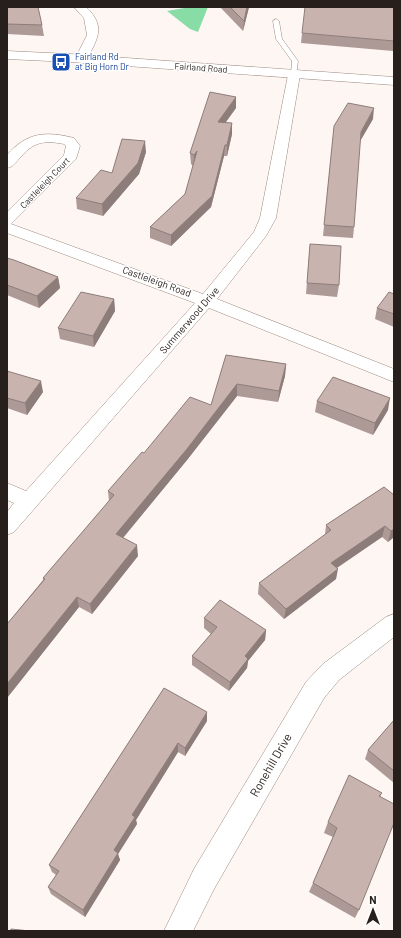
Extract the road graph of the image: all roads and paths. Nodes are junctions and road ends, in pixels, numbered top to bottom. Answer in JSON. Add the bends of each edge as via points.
{"nodes":[{"id":1,"x":80,"y":7,"type":"edge"},
{"id":2,"x":276,"y":21,"type":"dead end"},
{"id":3,"x":7,"y":55,"type":"edge"},
{"id":4,"x":81,"y":59,"type":"junction"},
{"id":5,"x":294,"y":74,"type":"junction"},
{"id":6,"x":394,"y":81,"type":"edge"},
{"id":7,"x":7,"y":164,"type":"edge"},
{"id":8,"x":7,"y":222,"type":"edge"},
{"id":9,"x":7,"y":228,"type":"edge"},
{"id":10,"x":207,"y":300,"type":"junction"},
{"id":11,"x":394,"y":376,"type":"edge"},
{"id":12,"x":7,"y":491,"type":"edge"},
{"id":13,"x":29,"y":501,"type":"junction"},
{"id":14,"x":7,"y":526,"type":"edge"},
{"id":15,"x":394,"y":624,"type":"edge"},
{"id":16,"x":178,"y":931,"type":"edge"}],
"edges":[{"from":1,"to":4,"type":"street","via":[[90,17],[93,35]]},
{"from":2,"to":5,"type":"lane","via":[[279,42],[295,61]]},
{"from":3,"to":4,"type":"main road","name":"Fairland Road"},
{"from":4,"to":5,"type":"main road","name":"Fairland Road"},
{"from":5,"to":6,"type":"main road","name":"Fairland Road"},
{"from":5,"to":10,"type":"street","name":"Summerwood Drive","via":[[268,218],[261,234]]},
{"from":7,"to":8,"type":"street","name":"Castleleigh Court","via":[[29,142],[47,138],[61,139],[69,141],[73,146],[71,156]]},
{"from":9,"to":10,"type":"street","name":"Castleleigh Road"},
{"from":10,"to":11,"type":"street","name":"Castleleigh Road"},
{"from":10,"to":13,"type":"street","name":"Summerwood Drive"},
{"from":12,"to":13,"type":"street"},
{"from":13,"to":14,"type":"street","name":"Summerwood Drive"},
{"from":15,"to":16,"type":"street","name":"Ronehill Drive","via":[[331,672],[315,690],[204,879]]}]}
